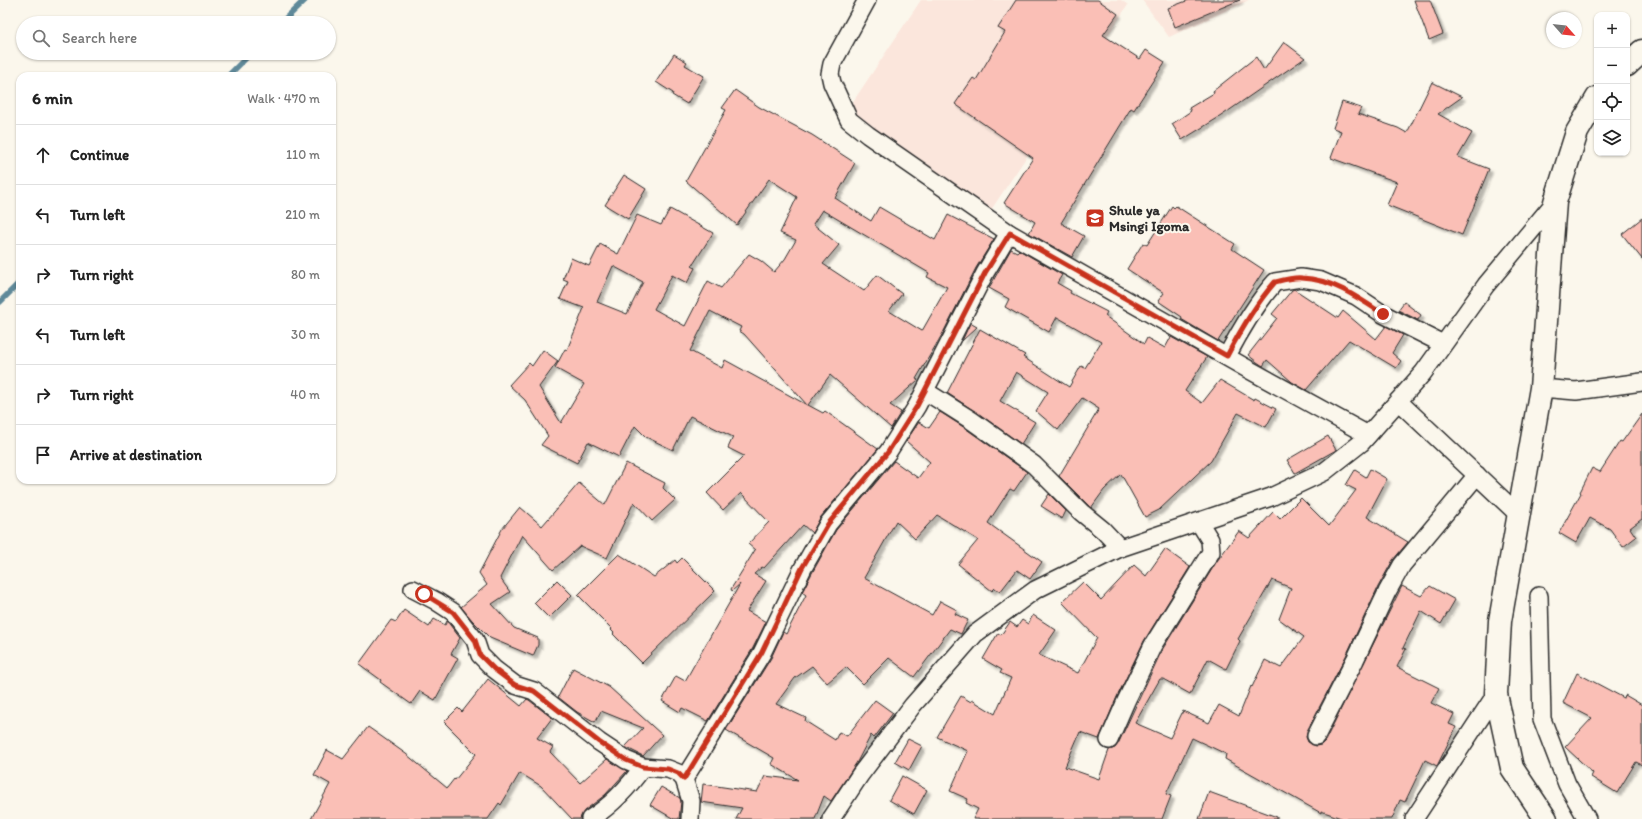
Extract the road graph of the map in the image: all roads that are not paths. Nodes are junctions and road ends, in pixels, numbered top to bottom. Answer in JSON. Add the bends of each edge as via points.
{"nodes":[{"id":1,"x":867,"y":0,"type":"edge"},
{"id":2,"x":1642,"y":51,"type":"edge"},
{"id":3,"x":1630,"y":62,"type":"edge"},
{"id":4,"x":1594,"y":103,"type":"edge"},
{"id":5,"x":1555,"y":202,"type":"junction"},
{"id":6,"x":1010,"y":233,"type":"junction"},
{"id":7,"x":1443,"y":344,"type":"junction"},
{"id":8,"x":1227,"y":356,"type":"junction"},
{"id":9,"x":1642,"y":382,"type":"edge"},
{"id":10,"x":1541,"y":388,"type":"junction"},
{"id":11,"x":925,"y":391,"type":"junction"},
{"id":12,"x":1398,"y":401,"type":"junction"},
{"id":13,"x":1368,"y":435,"type":"junction"},
{"id":14,"x":1477,"y":475,"type":"junction"},
{"id":15,"x":1519,"y":515,"type":"junction"},
{"id":16,"x":1199,"y":522,"type":"junction"},
{"id":17,"x":1120,"y":548,"type":"junction"},
{"id":18,"x":413,"y":590,"type":"dead end"},
{"id":19,"x":1539,"y":596,"type":"dead end"},
{"id":20,"x":1496,"y":694,"type":"junction"},
{"id":21,"x":1316,"y":736,"type":"dead end"},
{"id":22,"x":1109,"y":740,"type":"dead end"},
{"id":23,"x":643,"y":767,"type":"junction"},
{"id":24,"x":684,"y":779,"type":"junction"},
{"id":25,"x":590,"y":819,"type":"edge"},
{"id":26,"x":690,"y":819,"type":"edge"},
{"id":27,"x":831,"y":819,"type":"edge"},
{"id":28,"x":1414,"y":819,"type":"edge"},
{"id":29,"x":1546,"y":819,"type":"edge"},
{"id":30,"x":1586,"y":819,"type":"edge"}],
"edges":[{"from":1,"to":6,"type":"street","via":[[832,64],[830,74],[850,120]]},
{"from":2,"to":3,"type":"highway"},
{"from":4,"to":5,"type":"highway","via":[[1577,132]]},
{"from":5,"to":7,"type":"street","via":[[1486,285]]},
{"from":5,"to":10,"type":"highway"},
{"from":6,"to":8,"type":"street"},
{"from":6,"to":11,"type":"street","via":[[985,273]]},
{"from":7,"to":8,"type":"street","via":[[1383,314],[1356,296],[1322,281],[1301,278],[1275,282],[1254,308]]},
{"from":7,"to":12,"type":"street"},
{"from":8,"to":13,"type":"street"},
{"from":9,"to":10,"type":"street","via":[[1576,391]]},
{"from":10,"to":15,"type":"highway"},
{"from":11,"to":17,"type":"street","via":[[1034,465]]},
{"from":11,"to":24,"type":"street","via":[[888,452],[828,524],[802,568],[762,652]]},
{"from":12,"to":13,"type":"street"},
{"from":12,"to":14,"type":"street"},
{"from":13,"to":16,"type":"street","via":[[1324,472],[1271,497]]},
{"from":14,"to":15,"type":"street"},
{"from":14,"to":21,"type":"street","via":[[1402,565]]},
{"from":15,"to":20,"type":"highway","via":[[1500,621]]},
{"from":16,"to":17,"type":"street"},
{"from":16,"to":22,"type":"street","via":[[1210,540],[1211,552],[1153,645]]},
{"from":17,"to":27,"type":"street","via":[[1035,590],[975,634],[913,705],[860,775]]},
{"from":18,"to":23,"type":"street","via":[[453,612],[475,640],[480,655],[494,669],[515,685],[534,691],[599,742],[626,760]]},
{"from":19,"to":30,"type":"street","via":[[1542,719],[1567,784]]},
{"from":20,"to":28,"type":"street"},
{"from":20,"to":29,"type":"highway","via":[[1512,768]]},
{"from":23,"to":24,"type":"street","via":[[668,769]]},
{"from":23,"to":25,"type":"street","via":[[631,784]]},
{"from":24,"to":26,"type":"street","via":[[691,801]]}]}
